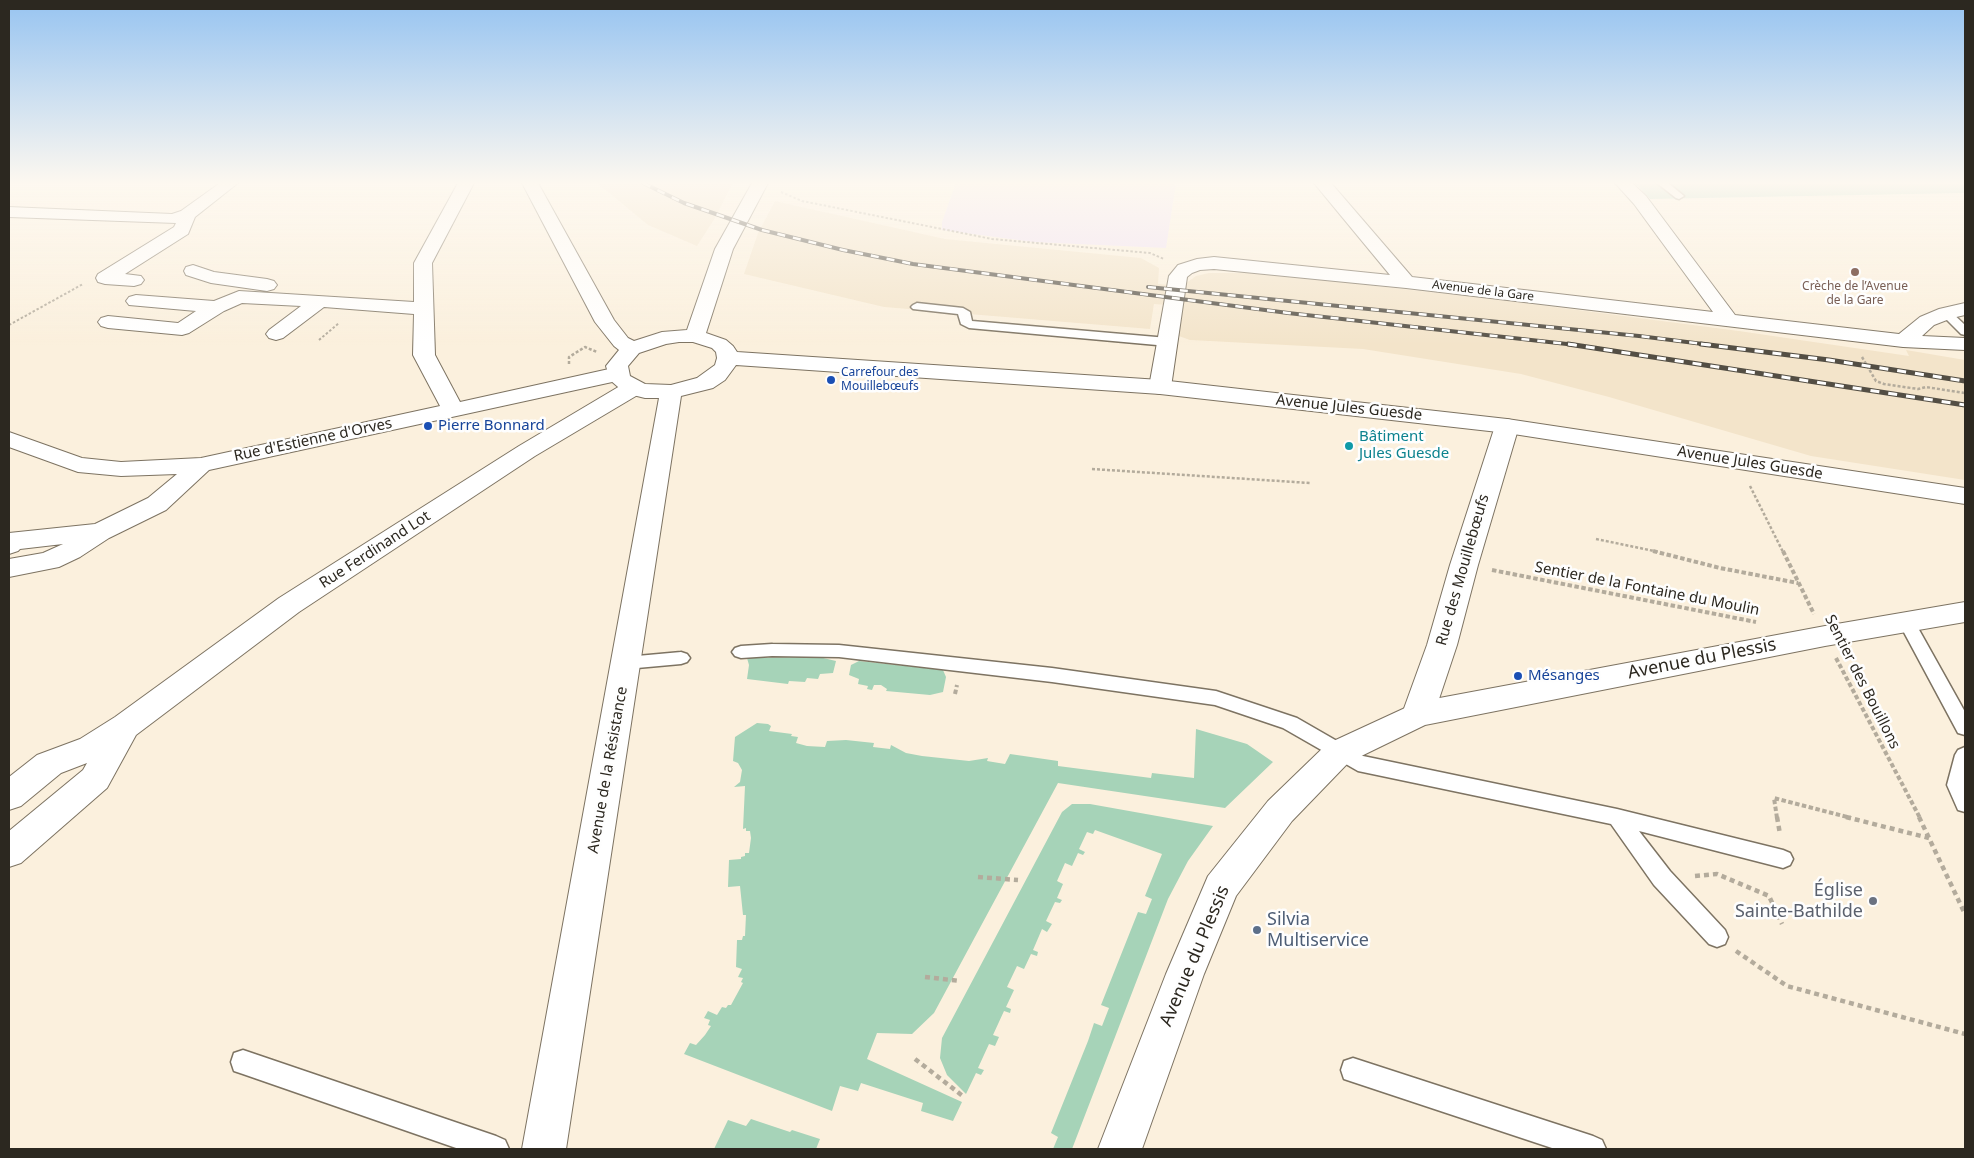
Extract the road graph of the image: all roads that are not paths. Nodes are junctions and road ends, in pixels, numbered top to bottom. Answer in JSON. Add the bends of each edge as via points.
{"nodes":[{"id":1,"x":171,"y":237,"type":"edge"},
{"id":2,"x":437,"y":237,"type":"edge"},
{"id":3,"x":559,"y":237,"type":"edge"},
{"id":4,"x":730,"y":237,"type":"edge"},
{"id":5,"x":1368,"y":237,"type":"edge"},
{"id":6,"x":1667,"y":237,"type":"edge"},
{"id":7,"x":193,"y":271,"type":"dead end"},
{"id":8,"x":134,"y":280,"type":"dead end"},
{"id":9,"x":1406,"y":282,"type":"junction"},
{"id":10,"x":136,"y":301,"type":"dead end"},
{"id":11,"x":320,"y":301,"type":"junction"},
{"id":12,"x":423,"y":303,"type":"junction"},
{"id":13,"x":217,"y":307,"type":"junction"},
{"id":14,"x":917,"y":307,"type":"dead end"},
{"id":15,"x":1956,"y":311,"type":"edge"},
{"id":16,"x":1728,"y":319,"type":"junction"},
{"id":17,"x":108,"y":322,"type":"dead end"},
{"id":18,"x":1965,"y":331,"type":"edge"},
{"id":19,"x":276,"y":334,"type":"dead end"},
{"id":20,"x":695,"y":336,"type":"junction"},
{"id":21,"x":1903,"y":341,"type":"junction"},
{"id":22,"x":1168,"y":342,"type":"junction"},
{"id":23,"x":1965,"y":344,"type":"edge"},
{"id":24,"x":627,"y":345,"type":"junction"},
{"id":25,"x":728,"y":358,"type":"junction"},
{"id":26,"x":626,"y":381,"type":"junction"},
{"id":27,"x":1160,"y":387,"type":"junction"},
{"id":28,"x":672,"y":392,"type":"junction"},
{"id":29,"x":453,"y":410,"type":"junction"},
{"id":30,"x":1507,"y":426,"type":"junction"},
{"id":31,"x":9,"y":439,"type":"edge"},
{"id":32,"x":202,"y":465,"type":"junction"},
{"id":33,"x":1965,"y":496,"type":"edge"},
{"id":34,"x":100,"y":532,"type":"junction"},
{"id":35,"x":9,"y":545,"type":"edge"},
{"id":36,"x":9,"y":568,"type":"edge"},
{"id":37,"x":1965,"y":612,"type":"edge"},
{"id":38,"x":1907,"y":623,"type":"junction"},
{"id":39,"x":741,"y":652,"type":"dead end"},
{"id":40,"x":681,"y":658,"type":"dead end"},
{"id":41,"x":626,"y":663,"type":"junction"},
{"id":42,"x":1418,"y":714,"type":"junction"},
{"id":43,"x":126,"y":726,"type":"junction"},
{"id":44,"x":1965,"y":728,"type":"edge"},
{"id":45,"x":1338,"y":753,"type":"junction"},
{"id":46,"x":1965,"y":755,"type":"edge"},
{"id":47,"x":9,"y":796,"type":"edge"},
{"id":48,"x":1965,"y":804,"type":"edge"},
{"id":49,"x":1617,"y":817,"type":"junction"},
{"id":50,"x":9,"y":852,"type":"edge"},
{"id":51,"x":1783,"y":859,"type":"road end"},
{"id":52,"x":1717,"y":937,"type":"road end"},
{"id":53,"x":243,"y":1062,"type":"dead end"},
{"id":54,"x":1353,"y":1070,"type":"dead end"},
{"id":55,"x":496,"y":1149,"type":"edge"},
{"id":56,"x":544,"y":1149,"type":"edge"},
{"id":57,"x":1120,"y":1149,"type":"edge"},
{"id":58,"x":1593,"y":1149,"type":"edge"}],
"edges":[{"from":1,"to":8,"type":"street","via":[[105,278]]},
{"from":2,"to":12,"type":"street","via":[[423,263]]},
{"from":3,"to":24,"type":"street","via":[[605,322]]},
{"from":4,"to":20,"type":"street"},
{"from":5,"to":9,"type":"street"},
{"from":6,"to":16,"type":"street"},
{"from":7,"to":12,"type":"street","via":[[211,277]]},
{"from":9,"to":16,"type":"street","name":"Avenue de la Gare"},
{"from":9,"to":22,"type":"street","name":"Avenue de la Gare","via":[[1232,264],[1197,265],[1185,269],[1178,276]]},
{"from":10,"to":13,"type":"street"},
{"from":11,"to":12,"type":"street"},
{"from":11,"to":13,"type":"street","via":[[239,297]]},
{"from":11,"to":19,"type":"street"},
{"from":12,"to":29,"type":"street","via":[[424,355]]},
{"from":13,"to":17,"type":"street","via":[[182,330]]},
{"from":14,"to":22,"type":"lane","via":[[959,310],[964,312],[965,321],[969,324]]},
{"from":15,"to":18,"type":"lane"},
{"from":15,"to":21,"type":"street","via":[[1926,321]]},
{"from":16,"to":21,"type":"street","name":"Avenue de la Gare"},
{"from":20,"to":24,"type":"street"},
{"from":20,"to":25,"type":"street","via":[[719,344],[726,350]]},
{"from":21,"to":23,"type":"street","name":"Avenue de la Gare"},
{"from":22,"to":27,"type":"street"},
{"from":24,"to":26,"type":"street","via":[[617,366]]},
{"from":25,"to":27,"type":"street","name":"Avenue Jules Guesde"},
{"from":25,"to":28,"type":"street","via":[[725,367],[711,379]]},
{"from":26,"to":28,"type":"street","via":[[658,392]]},
{"from":26,"to":29,"type":"street","name":"Rue d'Estienne d'Orves"},
{"from":26,"to":43,"type":"street","name":"Rue Ferdinand Lot","via":[[527,451],[289,605]]},
{"from":27,"to":30,"type":"street","name":"Avenue Jules Guesde"},
{"from":28,"to":41,"type":"street","name":"Avenue de la Résistance"},
{"from":29,"to":32,"type":"street","name":"Rue d'Estienne d'Orves"},
{"from":30,"to":33,"type":"street","name":"Avenue Jules Guesde"},
{"from":30,"to":42,"type":"street","name":"Rue des Mouillebœufs","via":[[1442,645]]},
{"from":31,"to":32,"type":"street","name":"Rue d'Estienne d'Orves","via":[[78,465],[121,469]]},
{"from":32,"to":34,"type":"street","via":[[157,504]]},
{"from":34,"to":35,"type":"street","via":[[12,541]]},
{"from":34,"to":36,"type":"street","via":[[49,561]]},
{"from":37,"to":38,"type":"street","name":"Avenue du Plessis"},
{"from":38,"to":42,"type":"street","name":"Avenue du Plessis"},
{"from":38,"to":44,"type":"lane"},
{"from":39,"to":45,"type":"lane","via":[[839,651],[1052,675],[1216,698],[1290,723]]},
{"from":40,"to":41,"type":"lane"},
{"from":41,"to":56,"type":"street","name":"Avenue de la Résistance"},
{"from":42,"to":45,"type":"street","name":"Avenue du Plessis"},
{"from":43,"to":47,"type":"street","name":"Rue Ferdinand Lot","via":[[91,748],[49,764]]},
{"from":43,"to":50,"type":"street","name":"Rue Ferdinand Lot","via":[[95,778]]},
{"from":45,"to":49,"type":"lane","via":[[1358,763]]},
{"from":45,"to":57,"type":"street","name":"Avenue du Plessis","via":[[1280,811],[1221,887]]},
{"from":46,"to":48,"type":"lane","via":[[1957,785]]},
{"from":49,"to":51,"type":"lane"},
{"from":49,"to":52,"type":"lane","via":[[1662,878]]},
{"from":53,"to":55,"type":"lane"},
{"from":54,"to":58,"type":"lane"}]}
